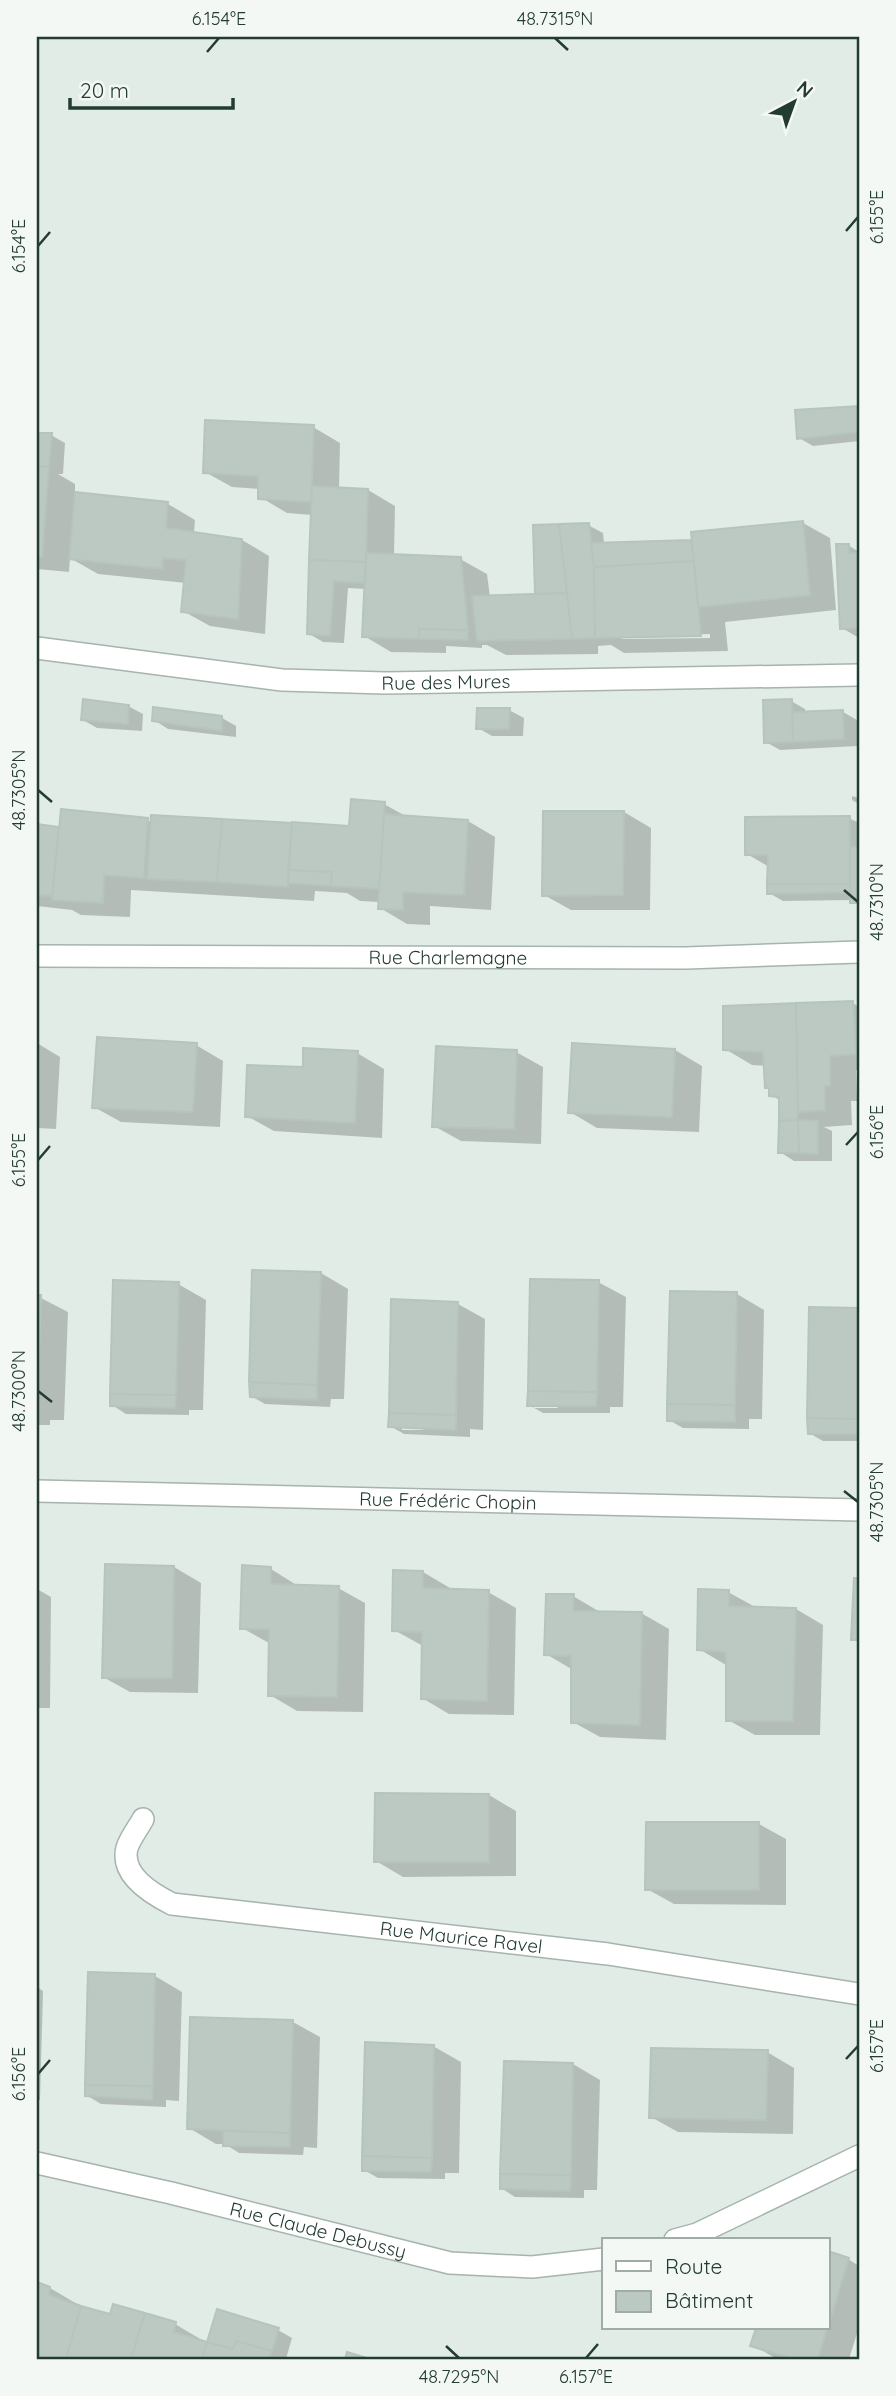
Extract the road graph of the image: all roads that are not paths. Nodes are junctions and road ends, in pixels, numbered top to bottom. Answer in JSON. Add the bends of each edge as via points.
{"nodes":[{"id":1,"x":37,"y":648,"type":"edge"},
{"id":2,"x":859,"y":675,"type":"edge"},
{"id":3,"x":859,"y":953,"type":"edge"},
{"id":4,"x":37,"y":956,"type":"edge"},
{"id":5,"x":37,"y":1491,"type":"edge"},
{"id":6,"x":859,"y":1510,"type":"edge"},
{"id":7,"x":144,"y":1819,"type":"dead end"},
{"id":8,"x":859,"y":1994,"type":"edge"},
{"id":9,"x":859,"y":2155,"type":"edge"},
{"id":10,"x":37,"y":2162,"type":"edge"},
{"id":11,"x":682,"y":2238,"type":"edge"},
{"id":12,"x":602,"y":2259,"type":"edge"}],
"edges":[{"from":1,"to":2,"type":"street","name":"Rue des Mures","via":[[282,680],[385,683]]},
{"from":3,"to":4,"type":"street","name":"Rue Charlemagne","via":[[686,958]]},
{"from":5,"to":6,"type":"street","name":"Rue Frédéric Chopin"},
{"from":7,"to":8,"type":"street","name":"Rue Maurice Ravel","via":[[127,1849],[128,1863],[136,1879],[172,1903],[608,1954]]},
{"from":9,"to":11,"type":"street"},
{"from":10,"to":12,"type":"street","name":"Rue Claude Debussy","via":[[450,2263],[532,2267]]}]}
